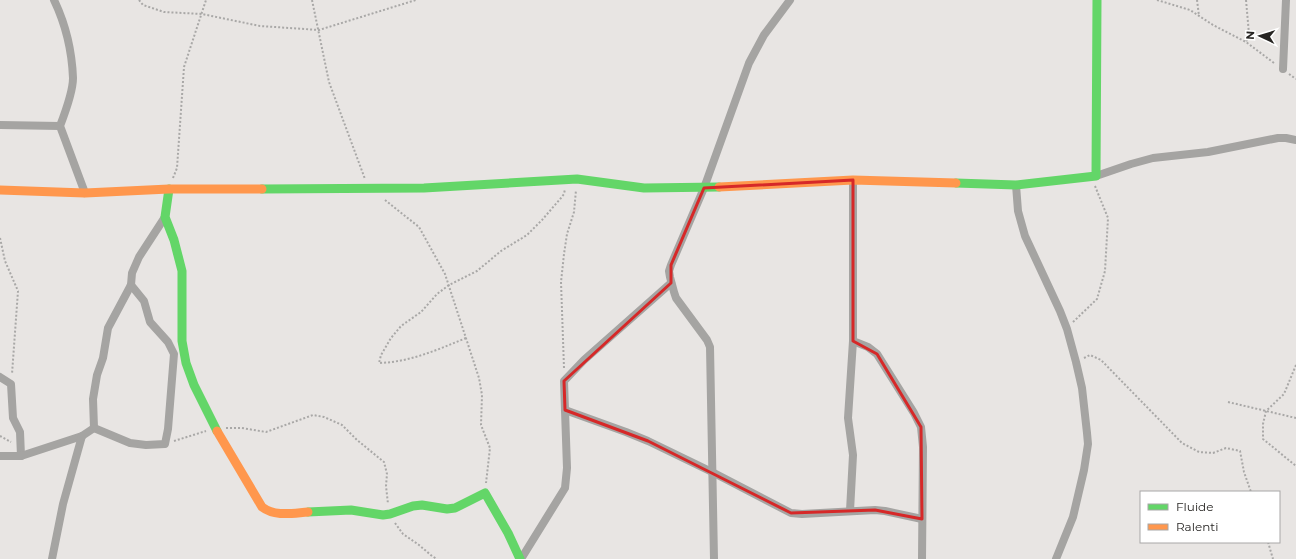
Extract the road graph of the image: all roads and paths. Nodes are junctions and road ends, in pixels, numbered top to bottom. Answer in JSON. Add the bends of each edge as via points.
{"nodes":[{"id":1,"x":54,"y":0,"type":"edge"},
{"id":2,"x":140,"y":0,"type":"edge"},
{"id":3,"x":206,"y":0,"type":"edge"},
{"id":4,"x":312,"y":0,"type":"edge"},
{"id":5,"x":416,"y":0,"type":"edge"},
{"id":6,"x":790,"y":0,"type":"edge"},
{"id":7,"x":1097,"y":0,"type":"edge"},
{"id":8,"x":1157,"y":0,"type":"edge"},
{"id":9,"x":1197,"y":0,"type":"edge"},
{"id":10,"x":1246,"y":0,"type":"edge"},
{"id":11,"x":1286,"y":0,"type":"edge"},
{"id":12,"x":202,"y":14,"type":"junction"},
{"id":13,"x":1199,"y":16,"type":"junction"},
{"id":14,"x":319,"y":30,"type":"junction"},
{"id":15,"x":1246,"y":42,"type":"junction"},
{"id":16,"x":1283,"y":69,"type":"junction"},
{"id":17,"x":1296,"y":79,"type":"edge"},
{"id":18,"x":0,"y":125,"type":"edge"},
{"id":19,"x":60,"y":126,"type":"junction"},
{"id":20,"x":1296,"y":140,"type":"edge"},
{"id":21,"x":1096,"y":176,"type":"junction"},
{"id":22,"x":577,"y":179,"type":"junction"},
{"id":23,"x":566,"y":180,"type":"junction"},
{"id":24,"x":853,"y":180,"type":"junction"},
{"id":25,"x":1016,"y":185,"type":"junction"},
{"id":26,"x":704,"y":188,"type":"junction"},
{"id":27,"x":169,"y":189,"type":"junction"},
{"id":28,"x":369,"y":189,"type":"junction"},
{"id":29,"x":0,"y":190,"type":"edge"},
{"id":30,"x":85,"y":193,"type":"junction"},
{"id":31,"x":165,"y":217,"type":"junction"},
{"id":32,"x":0,"y":238,"type":"edge"},
{"id":33,"x":671,"y":283,"type":"junction"},
{"id":34,"x":130,"y":285,"type":"junction"},
{"id":35,"x":449,"y":285,"type":"junction"},
{"id":36,"x":1067,"y":329,"type":"junction"},
{"id":37,"x":466,"y":338,"type":"junction"},
{"id":38,"x":853,"y":341,"type":"junction"},
{"id":39,"x":1076,"y":362,"type":"junction"},
{"id":40,"x":1296,"y":365,"type":"edge"},
{"id":41,"x":0,"y":377,"type":"edge"},
{"id":42,"x":564,"y":381,"type":"junction"},
{"id":43,"x":11,"y":384,"type":"junction"},
{"id":44,"x":1228,"y":402,"type":"dead end"},
{"id":45,"x":565,"y":410,"type":"junction"},
{"id":46,"x":1266,"y":411,"type":"junction"},
{"id":47,"x":1296,"y":418,"type":"edge"},
{"id":48,"x":94,"y":428,"type":"junction"},
{"id":49,"x":215,"y":428,"type":"junction"},
{"id":50,"x":82,"y":436,"type":"junction"},
{"id":51,"x":166,"y":444,"type":"junction"},
{"id":52,"x":0,"y":456,"type":"edge"},
{"id":53,"x":21,"y":456,"type":"junction"},
{"id":54,"x":1296,"y":466,"type":"edge"},
{"id":55,"x":712,"y":472,"type":"junction"},
{"id":56,"x":1251,"y":491,"type":"edge"},
{"id":57,"x":485,"y":493,"type":"junction"},
{"id":58,"x":850,"y":511,"type":"junction"},
{"id":59,"x":390,"y":514,"type":"junction"},
{"id":60,"x":922,"y":519,"type":"junction"},
{"id":61,"x":1268,"y":543,"type":"edge"},
{"id":62,"x":52,"y":559,"type":"edge"},
{"id":63,"x":437,"y":559,"type":"edge"},
{"id":64,"x":521,"y":559,"type":"edge"},
{"id":65,"x":714,"y":559,"type":"edge"},
{"id":66,"x":922,"y":559,"type":"edge"},
{"id":67,"x":1056,"y":559,"type":"edge"},
{"id":68,"x":1273,"y":559,"type":"edge"}],
"edges":[{"from":1,"to":19,"type":"street","via":[[61,15],[73,79]]},
{"from":2,"to":12,"type":"path","via":[[143,5],[164,12]]},
{"from":3,"to":12,"type":"path"},
{"from":4,"to":14,"type":"path"},
{"from":5,"to":14,"type":"path"},
{"from":6,"to":26,"type":"street","via":[[756,49]]},
{"from":7,"to":21,"type":"street"},
{"from":8,"to":13,"type":"path","via":[[1190,10]]},
{"from":9,"to":13,"type":"path"},
{"from":10,"to":15,"type":"path","via":[[1250,34]]},
{"from":11,"to":16,"type":"street"},
{"from":12,"to":14,"type":"path","via":[[260,26]]},
{"from":12,"to":27,"type":"path","via":[[184,67],[177,168]]},
{"from":13,"to":15,"type":"path"},
{"from":14,"to":28,"type":"path","via":[[329,82]]},
{"from":15,"to":16,"type":"path"},
{"from":16,"to":17,"type":"path"},
{"from":18,"to":19,"type":"street"},
{"from":19,"to":30,"type":"street"},
{"from":20,"to":21,"type":"street","via":[[1278,138],[1208,152],[1153,158]]},
{"from":21,"to":25,"type":"street"},
{"from":21,"to":36,"type":"path","via":[[1095,189],[1108,218],[1105,271],[1096,299]]},
{"from":22,"to":23,"type":"street"},
{"from":22,"to":26,"type":"street","via":[[644,188]]},
{"from":22,"to":42,"type":"path","via":[[574,212],[564,254],[561,282]]},
{"from":23,"to":28,"type":"street"},
{"from":23,"to":35,"type":"path","via":[[564,194],[527,234],[477,270]]},
{"from":24,"to":25,"type":"street"},
{"from":24,"to":26,"type":"street"},
{"from":24,"to":38,"type":"street"},
{"from":25,"to":36,"type":"street","via":[[1018,211],[1025,236]]},
{"from":26,"to":33,"type":"street","via":[[671,265]]},
{"from":27,"to":28,"type":"street"},
{"from":27,"to":30,"type":"street"},
{"from":27,"to":31,"type":"street"},
{"from":28,"to":35,"type":"path","via":[[419,227]]},
{"from":29,"to":30,"type":"street"},
{"from":31,"to":34,"type":"street","via":[[139,257]]},
{"from":31,"to":49,"type":"street","via":[[182,271],[182,341],[186,363]]},
{"from":32,"to":43,"type":"path","via":[[5,261],[18,292]]},
{"from":33,"to":42,"type":"street"},
{"from":33,"to":55,"type":"street","via":[[676,298],[710,347]]},
{"from":34,"to":48,"type":"street","via":[[108,328],[93,399]]},
{"from":34,"to":51,"type":"street","via":[[144,301],[150,322],[168,342],[174,354]]},
{"from":35,"to":37,"type":"path"},
{"from":35,"to":37,"type":"path","via":[[421,312],[400,326],[378,363],[425,355]]},
{"from":36,"to":39,"type":"street"},
{"from":37,"to":57,"type":"path","via":[[479,378],[482,395],[481,425],[490,448]]},
{"from":38,"to":58,"type":"street","via":[[848,418],[853,456]]},
{"from":38,"to":60,"type":"street","via":[[877,354],[920,427],[923,447]]},
{"from":39,"to":56,"type":"path","via":[[1090,355],[1101,360],[1182,443],[1199,452],[1213,453],[1226,448],[1240,451]]},
{"from":39,"to":67,"type":"street","via":[[1082,388],[1088,444],[1073,517]]},
{"from":40,"to":46,"type":"path","via":[[1284,394]]},
{"from":41,"to":43,"type":"street"},
{"from":42,"to":45,"type":"street"},
{"from":43,"to":53,"type":"street","via":[[13,418],[20,432]]},
{"from":44,"to":46,"type":"path"},
{"from":45,"to":55,"type":"street","via":[[626,432]]},
{"from":45,"to":64,"type":"street","via":[[565,488]]},
{"from":46,"to":47,"type":"path"},
{"from":46,"to":54,"type":"path","via":[[1263,439]]},
{"from":48,"to":50,"type":"street"},
{"from":48,"to":51,"type":"street","via":[[130,443]]},
{"from":49,"to":51,"type":"path"},
{"from":49,"to":59,"type":"street","via":[[260,505],[271,513],[351,510]]},
{"from":49,"to":59,"type":"path","via":[[242,428],[266,432],[313,415],[324,416],[342,425],[384,462]]},
{"from":50,"to":53,"type":"street"},
{"from":50,"to":62,"type":"street","via":[[63,504]]},
{"from":52,"to":53,"type":"street"},
{"from":55,"to":58,"type":"street","via":[[791,513]]},
{"from":55,"to":65,"type":"street"},
{"from":57,"to":59,"type":"street","via":[[455,508],[422,505]]},
{"from":57,"to":64,"type":"street"},
{"from":58,"to":60,"type":"street","via":[[885,511]]},
{"from":59,"to":63,"type":"path","via":[[403,534]]},
{"from":60,"to":66,"type":"street"},
{"from":61,"to":68,"type":"path"}]}
